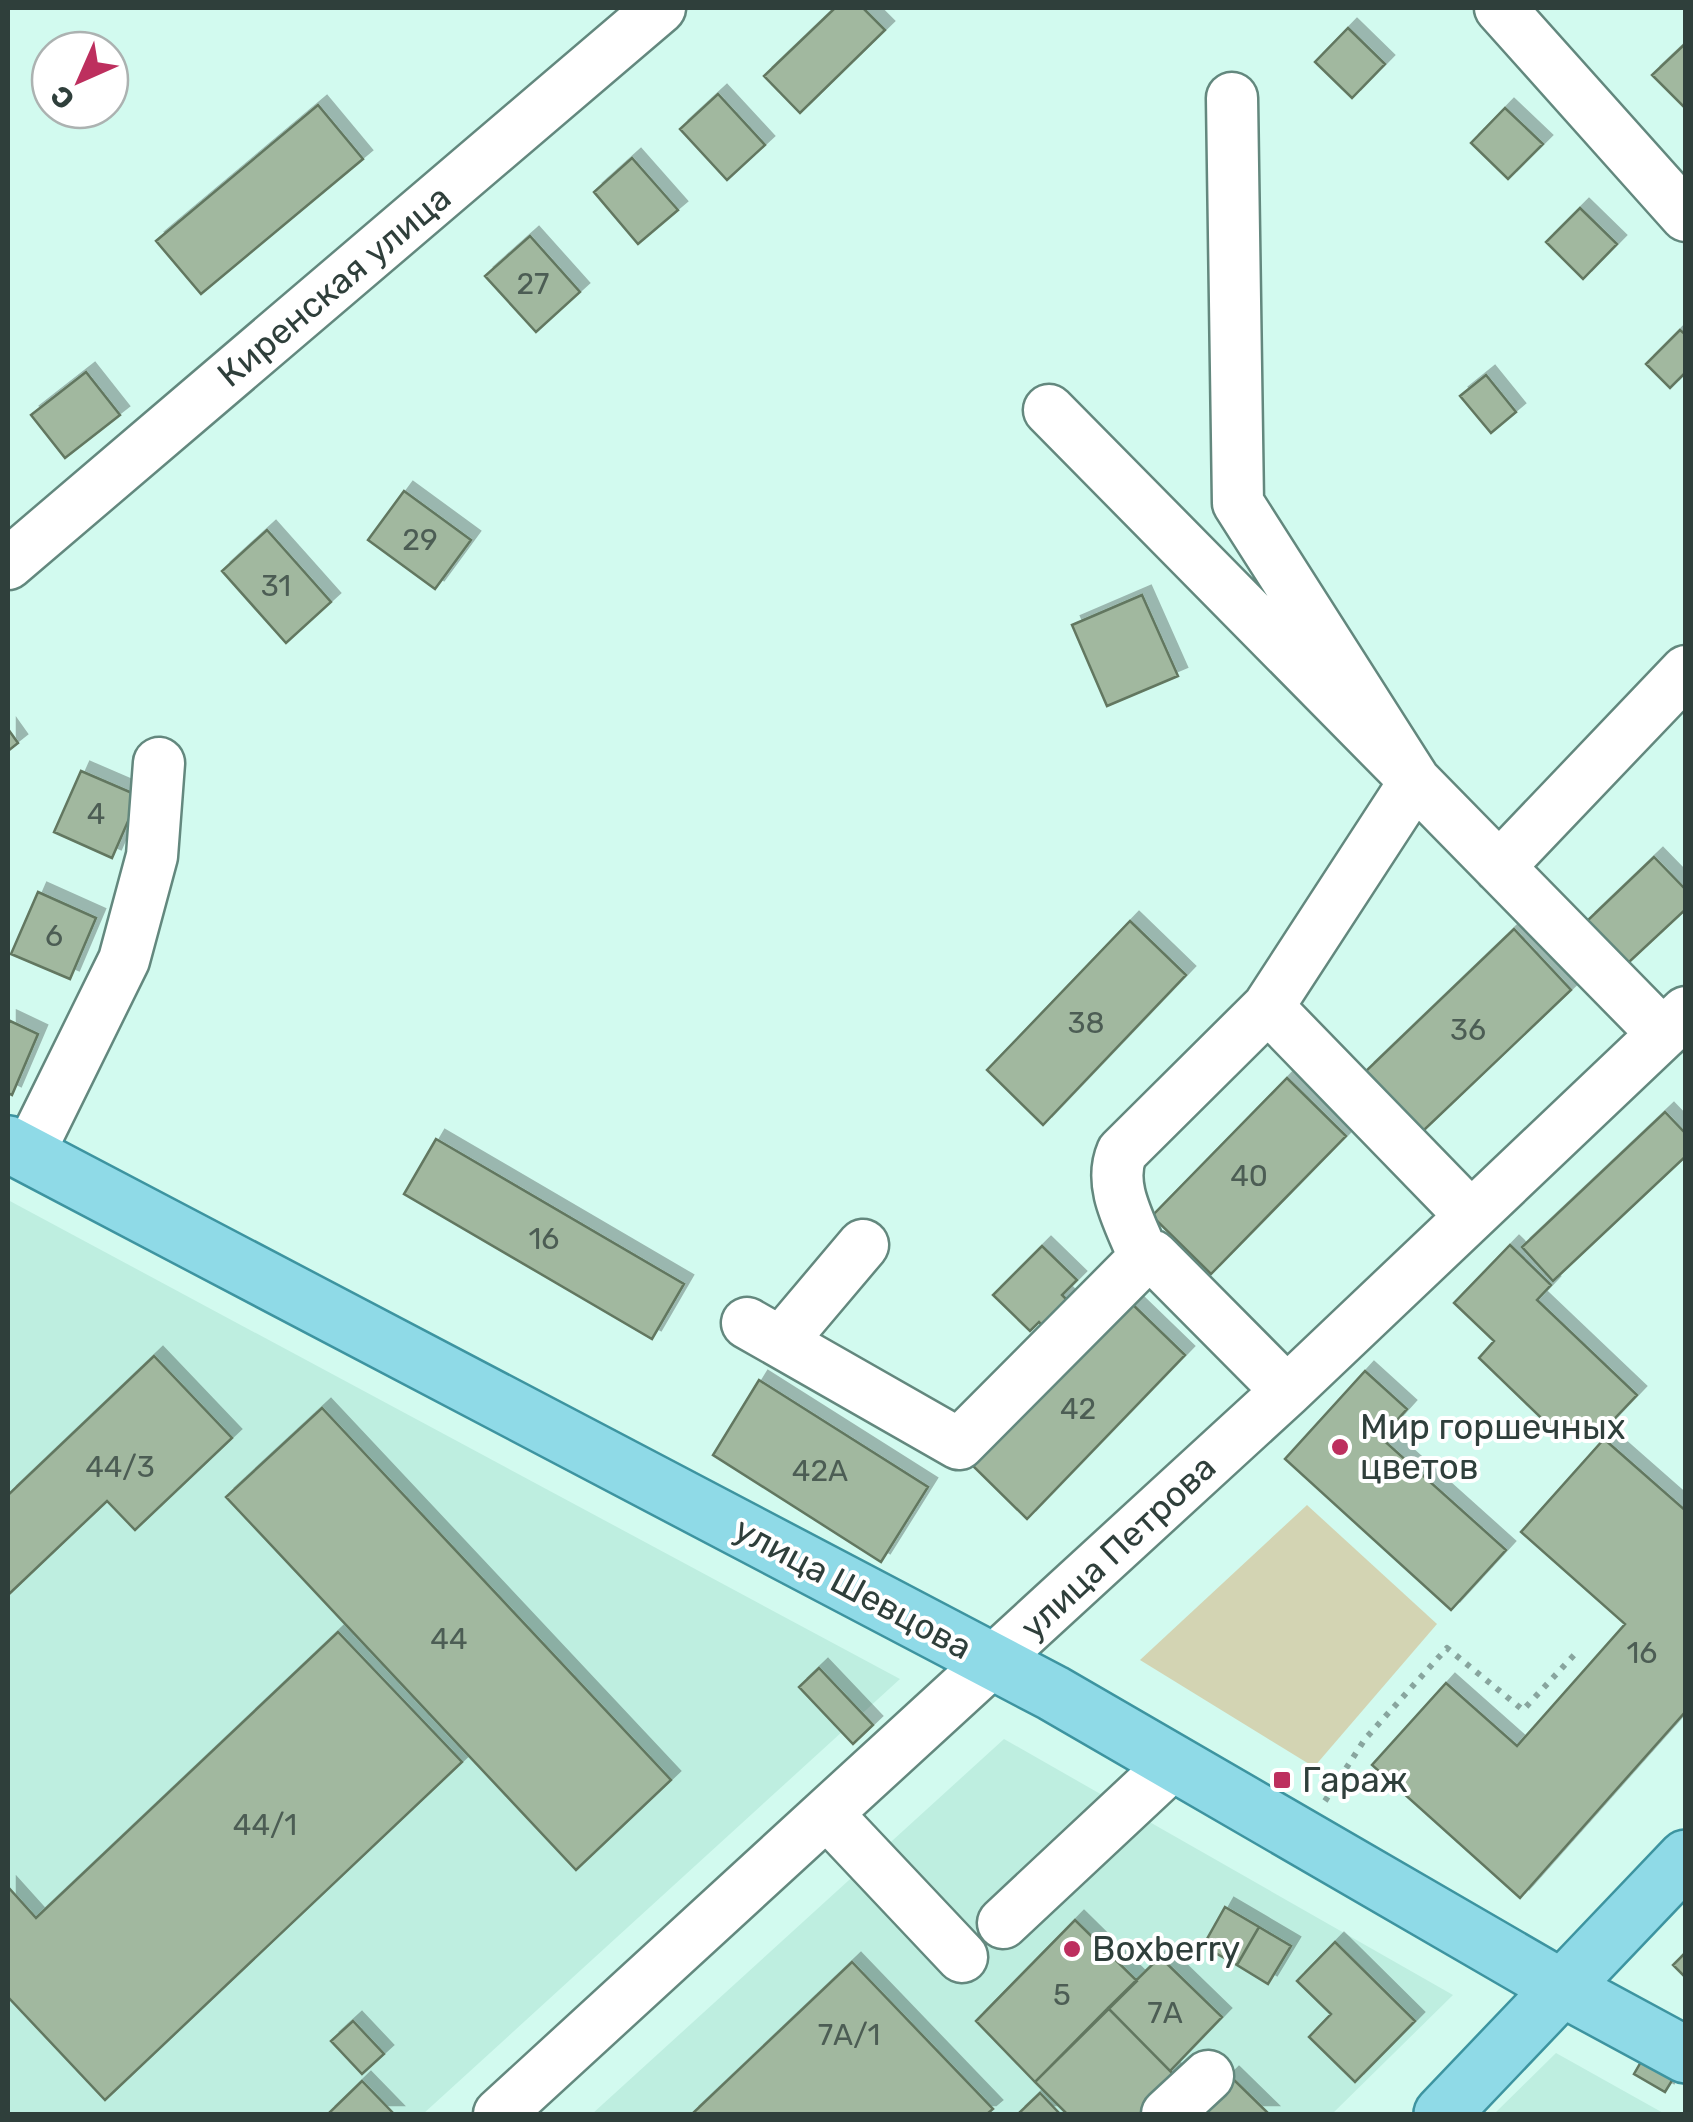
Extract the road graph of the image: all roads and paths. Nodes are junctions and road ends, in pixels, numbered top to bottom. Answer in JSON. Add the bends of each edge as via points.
{"nodes":[{"id":1,"x":660,"y":8,"type":"edge"},
{"id":2,"x":1500,"y":8,"type":"edge"},
{"id":3,"x":1232,"y":98,"type":"dead end"},
{"id":4,"x":1686,"y":216,"type":"edge"},
{"id":5,"x":1049,"y":410,"type":"dead end"},
{"id":6,"x":8,"y":564,"type":"edge"},
{"id":7,"x":1686,"y":671,"type":"edge"},
{"id":8,"x":159,"y":763,"type":"dead end"},
{"id":9,"x":1416,"y":781,"type":"junction"},
{"id":10,"x":1499,"y":867,"type":"junction"},
{"id":11,"x":1268,"y":1007,"type":"junction"},
{"id":12,"x":1674,"y":1023,"type":"edge"},
{"id":13,"x":18,"y":1149,"type":"edge"},
{"id":14,"x":1471,"y":1216,"type":"junction"},
{"id":15,"x":863,"y":1245,"type":"dead end"},
{"id":16,"x":1144,"y":1258,"type":"junction"},
{"id":17,"x":1287,"y":1391,"type":"junction"},
{"id":18,"x":1574,"y":1654,"type":"dead end"},
{"id":19,"x":994,"y":1661,"type":"junction"},
{"id":20,"x":1173,"y":1764,"type":"junction"},
{"id":21,"x":828,"y":1814,"type":"junction"},
{"id":22,"x":1316,"y":1814,"type":"dead end"},
{"id":23,"x":1686,"y":1858,"type":"edge"},
{"id":24,"x":1003,"y":1923,"type":"dead end"},
{"id":25,"x":962,"y":1957,"type":"dead end"},
{"id":26,"x":1562,"y":1988,"type":"junction"},
{"id":27,"x":1686,"y":2056,"type":"edge"},
{"id":28,"x":1208,"y":2076,"type":"dead end"},
{"id":29,"x":500,"y":2114,"type":"edge"},
{"id":30,"x":1166,"y":2114,"type":"edge"},
{"id":31,"x":1442,"y":2114,"type":"edge"}],
"edges":[{"from":1,"to":6,"type":"street","name":"Киренская улица"},
{"from":2,"to":4,"type":"street"},
{"from":3,"to":9,"type":"street","via":[[1238,503]]},
{"from":5,"to":9,"type":"street"},
{"from":7,"to":10,"type":"street"},
{"from":8,"to":13,"type":"street","via":[[152,856],[124,960]]},
{"from":9,"to":10,"type":"street"},
{"from":9,"to":11,"type":"street"},
{"from":10,"to":12,"type":"street"},
{"from":11,"to":14,"type":"street"},
{"from":11,"to":16,"type":"street","via":[[1122,1152],[1116,1168],[1121,1200]]},
{"from":12,"to":14,"type":"street","name":"улица Петрова"},
{"from":13,"to":19,"type":"main road","name":"улица Шевцова"},
{"from":14,"to":17,"type":"street","name":"улица Петрова"},
{"from":15,"to":16,"type":"street","via":[[764,1333],[959,1444]]},
{"from":16,"to":17,"type":"street","via":[[1153,1256]]},
{"from":17,"to":19,"type":"street","name":"улица Петрова"},
{"from":18,"to":22,"type":"path","via":[[1523,1710],[1447,1648],[1365,1738]]},
{"from":19,"to":20,"type":"main road","name":"улица Шевцова"},
{"from":19,"to":21,"type":"street","name":"улица Петрова"},
{"from":20,"to":24,"type":"street"},
{"from":20,"to":26,"type":"main road","name":"улица Шевцова"},
{"from":21,"to":25,"type":"street"},
{"from":21,"to":29,"type":"street","name":"улица Петрова"},
{"from":23,"to":26,"type":"main road"},
{"from":26,"to":27,"type":"main road","name":"улица Шевцова"},
{"from":26,"to":31,"type":"main road"},
{"from":28,"to":30,"type":"street"}]}
